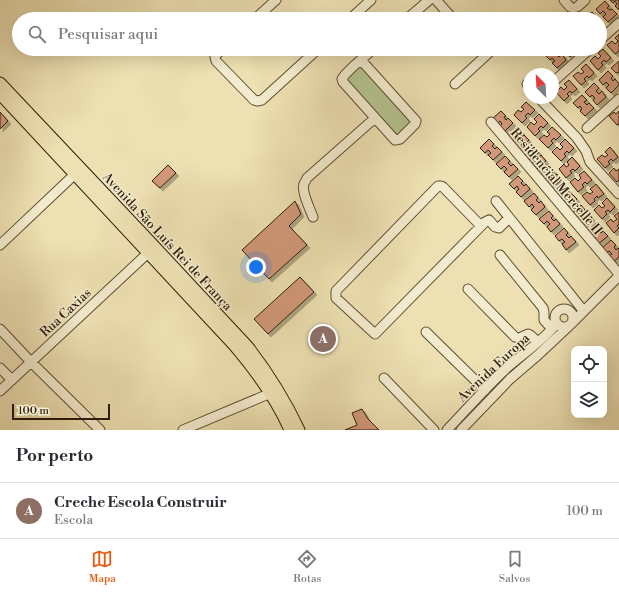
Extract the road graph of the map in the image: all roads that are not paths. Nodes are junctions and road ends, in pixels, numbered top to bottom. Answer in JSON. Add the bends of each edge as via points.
{"nodes":[{"id":1,"x":276,"y":0,"type":"edge"},
{"id":2,"x":371,"y":0,"type":"edge"},
{"id":3,"x":436,"y":0,"type":"edge"},
{"id":4,"x":585,"y":0,"type":"edge"},
{"id":5,"x":424,"y":2,"type":"edge"},
{"id":6,"x":565,"y":2,"type":"edge"},
{"id":7,"x":263,"y":12,"type":"edge"},
{"id":8,"x":358,"y":12,"type":"edge"},
{"id":9,"x":414,"y":12,"type":"edge"},
{"id":10,"x":447,"y":12,"type":"edge"},
{"id":11,"x":619,"y":23,"type":"edge"},
{"id":12,"x":607,"y":34,"type":"edge"},
{"id":13,"x":216,"y":56,"type":"edge"},
{"id":14,"x":310,"y":56,"type":"edge"},
{"id":15,"x":365,"y":56,"type":"edge"},
{"id":16,"x":481,"y":56,"type":"edge"},
{"id":17,"x":582,"y":56,"type":"edge"},
{"id":18,"x":361,"y":60,"type":"junction"},
{"id":19,"x":559,"y":77,"type":"edge"},
{"id":20,"x":0,"y":83,"type":"edge"},
{"id":21,"x":455,"y":84,"type":"dead end"},
{"id":22,"x":0,"y":96,"type":"edge"},
{"id":23,"x":619,"y":99,"type":"edge"},
{"id":24,"x":546,"y":104,"type":"edge"},
{"id":25,"x":375,"y":118,"type":"junction"},
{"id":26,"x":491,"y":122,"type":"dead end"},
{"id":27,"x":587,"y":128,"type":"dead end"},
{"id":28,"x":75,"y":174,"type":"junction"},
{"id":29,"x":619,"y":194,"type":"edge"},
{"id":30,"x":496,"y":201,"type":"dead end"},
{"id":31,"x":502,"y":208,"type":"junction"},
{"id":32,"x":313,"y":217,"type":"dead end"},
{"id":33,"x":509,"y":218,"type":"junction"},
{"id":34,"x":489,"y":220,"type":"junction"},
{"id":35,"x":481,"y":226,"type":"junction"},
{"id":36,"x":0,"y":245,"type":"edge"},
{"id":37,"x":148,"y":252,"type":"junction"},
{"id":38,"x":500,"y":255,"type":"dead end"},
{"id":39,"x":619,"y":275,"type":"edge"},
{"id":40,"x":468,"y":289,"type":"dead end"},
{"id":41,"x":573,"y":297,"type":"junction"},
{"id":42,"x":585,"y":308,"type":"junction"},
{"id":43,"x":568,"y":311,"type":"junction"},
{"id":44,"x":570,"y":325,"type":"junction"},
{"id":45,"x":554,"y":326,"type":"junction"},
{"id":46,"x":0,"y":329,"type":"edge"},
{"id":47,"x":426,"y":332,"type":"dead end"},
{"id":48,"x":538,"y":342,"type":"junction"},
{"id":49,"x":31,"y":362,"type":"junction"},
{"id":50,"x":0,"y":368,"type":"edge"},
{"id":51,"x":384,"y":378,"type":"dead end"},
{"id":52,"x":12,"y":380,"type":"junction"},
{"id":53,"x":485,"y":390,"type":"junction"},
{"id":54,"x":0,"y":391,"type":"edge"},
{"id":55,"x":271,"y":393,"type":"junction"},
{"id":56,"x":100,"y":430,"type":"edge"},
{"id":57,"x":183,"y":430,"type":"edge"},
{"id":58,"x":290,"y":430,"type":"edge"},
{"id":59,"x":299,"y":430,"type":"edge"},
{"id":60,"x":434,"y":430,"type":"edge"},
{"id":61,"x":446,"y":430,"type":"edge"},
{"id":62,"x":461,"y":430,"type":"edge"}],
"edges":[{"from":1,"to":7,"type":"street"},
{"from":2,"to":8,"type":"street"},
{"from":3,"to":10,"type":"street"},
{"from":4,"to":6,"type":"street","via":[[573,8]]},
{"from":5,"to":9,"type":"street"},
{"from":11,"to":12,"type":"street"},
{"from":13,"to":14,"type":"street","via":[[216,62],[254,100],[260,101]]},
{"from":15,"to":18,"type":"street"},
{"from":16,"to":21,"type":"street"},
{"from":17,"to":19,"type":"street"},
{"from":18,"to":25,"type":"street","via":[[342,78]]},
{"from":18,"to":25,"type":"street","via":[[416,121],[400,139],[395,140]]},
{"from":20,"to":59,"type":"main road","name":"Avenida São Luís Rei de França","via":[[248,347],[278,389]]},
{"from":22,"to":28,"type":"main road","name":"Avenida São Luís Rei de França"},
{"from":23,"to":27,"type":"street"},
{"from":24,"to":29,"type":"street","via":[[577,138],[590,162]]},
{"from":25,"to":32,"type":"street","via":[[307,178],[303,188]]},
{"from":26,"to":39,"type":"street","name":"Residencial Mercelle II"},
{"from":28,"to":36,"type":"street"},
{"from":28,"to":37,"type":"main road","name":"Avenida São Luís Rei de França"},
{"from":30,"to":31,"type":"street"},
{"from":31,"to":33,"type":"street"},
{"from":31,"to":34,"type":"street"},
{"from":33,"to":34,"type":"street","via":[[499,228]]},
{"from":33,"to":41,"type":"street"},
{"from":34,"to":35,"type":"street"},
{"from":35,"to":35,"type":"street","via":[[375,334],[336,298],[336,291],[438,186],[443,187]]},
{"from":37,"to":49,"type":"street","name":"Rua Caxias","via":[[97,304]]},
{"from":37,"to":55,"type":"main road","name":"Avenida São Luís Rei de França","via":[[234,345]]},
{"from":38,"to":45,"type":"street","via":[[543,308],[544,320]]},
{"from":39,"to":42,"type":"street","name":"Avenida Europa"},
{"from":40,"to":48,"type":"street","via":[[515,337],[530,334]]},
{"from":41,"to":42,"type":"street"},
{"from":41,"to":43,"type":"street"},
{"from":42,"to":43,"type":"street","name":"Avenida Europa"},
{"from":42,"to":44,"type":"street","name":"Avenida Europa"},
{"from":43,"to":44,"type":"street","via":[[573,318]]},
{"from":43,"to":45,"type":"street","name":"Avenida Europa","via":[[559,311]]},
{"from":44,"to":45,"type":"street"},
{"from":44,"to":62,"type":"street","name":"Avenida Europa","via":[[510,379]]},
{"from":45,"to":48,"type":"street","name":"Avenida Europa"},
{"from":46,"to":49,"type":"street"},
{"from":47,"to":53,"type":"street"},
{"from":48,"to":53,"type":"street","name":"Avenida Europa"},
{"from":49,"to":52,"type":"street","name":"Rua Caxias"},
{"from":49,"to":56,"type":"street"},
{"from":50,"to":52,"type":"street"},
{"from":51,"to":60,"type":"street"},
{"from":52,"to":54,"type":"street","name":"Rua Caxias"},
{"from":53,"to":61,"type":"street","name":"Avenida Europa"},
{"from":55,"to":57,"type":"street"},
{"from":55,"to":58,"type":"main road","name":"Avenida São Luís Rei de França"}]}
